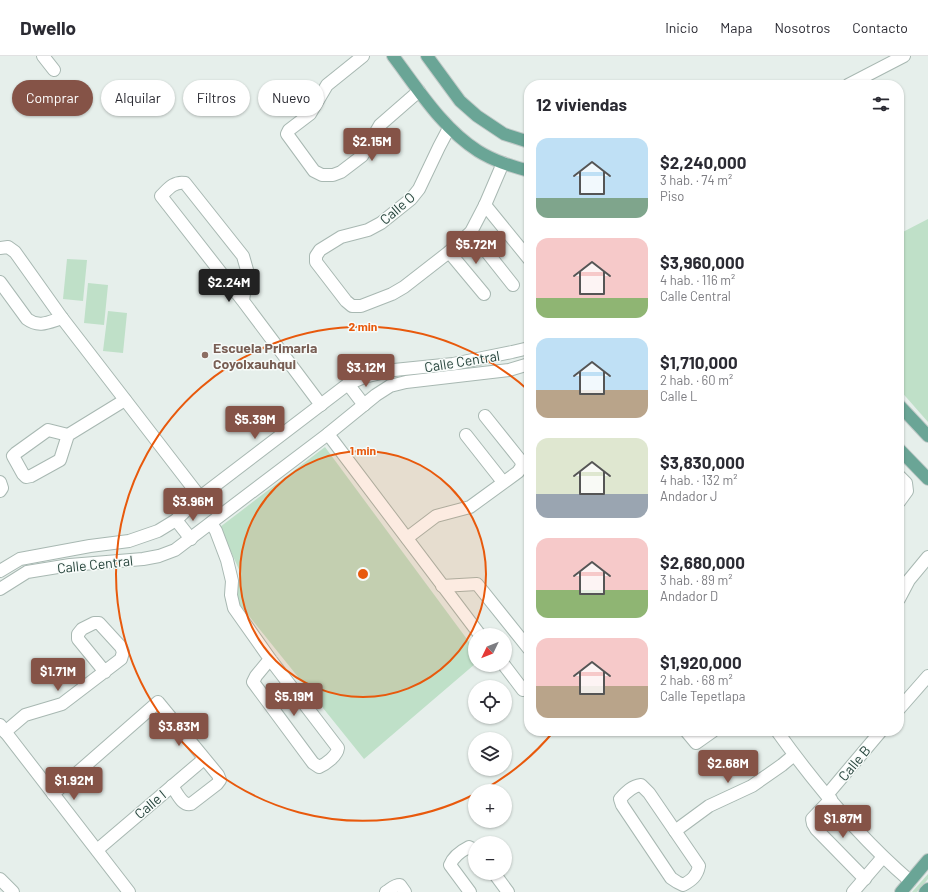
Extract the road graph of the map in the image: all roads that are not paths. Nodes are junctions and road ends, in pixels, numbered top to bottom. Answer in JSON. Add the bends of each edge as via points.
{"nodes":[{"id":1,"x":43,"y":56,"type":"edge"},
{"id":2,"x":363,"y":56,"type":"edge"},
{"id":3,"x":393,"y":56,"type":"edge"},
{"id":4,"x":427,"y":56,"type":"edge"},
{"id":5,"x":904,"y":56,"type":"edge"},
{"id":6,"x":54,"y":70,"type":"dead end"},
{"id":7,"x":858,"y":80,"type":"edge"},
{"id":8,"x":420,"y":92,"type":"junction"},
{"id":9,"x":449,"y":128,"type":"junction"},
{"id":10,"x":524,"y":140,"type":"edge"},
{"id":11,"x":503,"y":163,"type":"junction"},
{"id":12,"x":524,"y":169,"type":"edge"},
{"id":13,"x":485,"y":205,"type":"junction"},
{"id":14,"x":471,"y":232,"type":"junction"},
{"id":15,"x":0,"y":248,"type":"edge"},
{"id":16,"x":449,"y":252,"type":"junction"},
{"id":17,"x":524,"y":253,"type":"edge"},
{"id":18,"x":0,"y":282,"type":"edge"},
{"id":19,"x":513,"y":285,"type":"dead end"},
{"id":20,"x":484,"y":294,"type":"dead end"},
{"id":21,"x":243,"y":301,"type":"junction"},
{"id":22,"x":62,"y":318,"type":"junction"},
{"id":23,"x":524,"y":349,"type":"edge"},
{"id":24,"x":524,"y":366,"type":"edge"},
{"id":25,"x":348,"y":384,"type":"junction"},
{"id":26,"x":126,"y":400,"type":"junction"},
{"id":27,"x":321,"y":405,"type":"junction"},
{"id":28,"x":364,"y":406,"type":"junction"},
{"id":29,"x":904,"y":410,"type":"edge"},
{"id":30,"x":485,"y":416,"type":"dead end"},
{"id":31,"x":68,"y":434,"type":"junction"},
{"id":32,"x":328,"y":434,"type":"junction"},
{"id":33,"x":466,"y":435,"type":"dead end"},
{"id":34,"x":928,"y":436,"type":"edge"},
{"id":35,"x":904,"y":454,"type":"edge"},
{"id":36,"x":928,"y":479,"type":"edge"},
{"id":37,"x":904,"y":481,"type":"edge"},
{"id":38,"x":503,"y":482,"type":"junction"},
{"id":39,"x":904,"y":495,"type":"edge"},
{"id":40,"x":200,"y":497,"type":"junction"},
{"id":41,"x":176,"y":520,"type":"junction"},
{"id":42,"x":211,"y":523,"type":"junction"},
{"id":43,"x":407,"y":538,"type":"junction"},
{"id":44,"x":191,"y":539,"type":"junction"},
{"id":45,"x":928,"y":557,"type":"edge"},
{"id":46,"x":0,"y":571,"type":"edge"},
{"id":47,"x":442,"y":586,"type":"junction"},
{"id":48,"x":0,"y":589,"type":"edge"},
{"id":49,"x":904,"y":590,"type":"edge"},
{"id":50,"x":475,"y":628,"type":"edge"},
{"id":51,"x":524,"y":644,"type":"edge"},
{"id":52,"x":270,"y":658,"type":"junction"},
{"id":53,"x":105,"y":672,"type":"junction"},
{"id":54,"x":509,"y":672,"type":"edge"},
{"id":55,"x":928,"y":676,"type":"edge"},
{"id":56,"x":523,"y":690,"type":"dead end"},
{"id":57,"x":904,"y":704,"type":"edge"},
{"id":58,"x":2,"y":728,"type":"edge"},
{"id":59,"x":690,"y":736,"type":"edge"},
{"id":60,"x":706,"y":736,"type":"edge"},
{"id":61,"x":781,"y":736,"type":"edge"},
{"id":62,"x":877,"y":736,"type":"edge"},
{"id":63,"x":794,"y":755,"type":"junction"},
{"id":64,"x":204,"y":759,"type":"junction"},
{"id":65,"x":172,"y":786,"type":"junction"},
{"id":66,"x":53,"y":794,"type":"junction"},
{"id":67,"x":829,"y":797,"type":"junction"},
{"id":68,"x":675,"y":831,"type":"junction"},
{"id":69,"x":468,"y":848,"type":"edge"},
{"id":70,"x":97,"y":850,"type":"junction"},
{"id":71,"x":883,"y":857,"type":"junction"},
{"id":72,"x":928,"y":860,"type":"edge"},
{"id":73,"x":0,"y":879,"type":"edge"},
{"id":74,"x":865,"y":879,"type":"junction"},
{"id":75,"x":499,"y":880,"type":"edge"},
{"id":76,"x":910,"y":881,"type":"junction"},
{"id":77,"x":928,"y":889,"type":"edge"},
{"id":78,"x":13,"y":892,"type":"edge"},
{"id":79,"x":129,"y":892,"type":"edge"},
{"id":80,"x":386,"y":892,"type":"edge"},
{"id":81,"x":405,"y":892,"type":"edge"},
{"id":82,"x":470,"y":892,"type":"edge"},
{"id":83,"x":508,"y":892,"type":"edge"},
{"id":84,"x":853,"y":892,"type":"edge"},
{"id":85,"x":901,"y":892,"type":"edge"},
{"id":86,"x":926,"y":892,"type":"edge"}],
"edges":[{"from":1,"to":6,"type":"street"},
{"from":2,"to":8,"type":"street","via":[[327,84],[310,114],[287,134],[314,171],[322,175],[342,172],[362,156],[380,125]]},
{"from":3,"to":8,"type":"main road"},
{"from":4,"to":10,"type":"main road","via":[[460,101],[477,116],[504,134]]},
{"from":5,"to":7,"type":"street"},
{"from":8,"to":9,"type":"main road"},
{"from":9,"to":11,"type":"main road","via":[[478,151]]},
{"from":9,"to":16,"type":"street","name":"Calle O","via":[[419,189],[411,199],[381,223],[368,230],[341,237],[320,250],[316,262],[352,306],[361,306],[404,287]]},
{"from":11,"to":12,"type":"main road"},
{"from":11,"to":13,"type":"street"},
{"from":13,"to":14,"type":"street"},
{"from":13,"to":17,"type":"street"},
{"from":14,"to":16,"type":"street"},
{"from":14,"to":19,"type":"street"},
{"from":15,"to":22,"type":"street","via":[[8,247],[15,252]]},
{"from":16,"to":20,"type":"street"},
{"from":18,"to":22,"type":"street","via":[[32,324],[40,325]]},
{"from":21,"to":21,"type":"street","via":[[247,270],[243,256],[185,183],[178,182],[171,186],[160,196]]},
{"from":21,"to":27,"type":"street"},
{"from":22,"to":26,"type":"street"},
{"from":23,"to":25,"type":"street","name":"Calle Central","via":[[453,364],[394,370],[364,377]]},
{"from":24,"to":28,"type":"street","name":"Calle Central","via":[[509,370],[390,386]]},
{"from":25,"to":27,"type":"street","name":"Calle Central"},
{"from":25,"to":28,"type":"street"},
{"from":26,"to":31,"type":"street"},
{"from":26,"to":40,"type":"street"},
{"from":27,"to":40,"type":"street","name":"Calle Central"},
{"from":28,"to":32,"type":"street","name":"Calle Central"},
{"from":29,"to":34,"type":"main road"},
{"from":30,"to":38,"type":"street","via":[[521,461],[522,466],[518,472]]},
{"from":31,"to":31,"type":"street","via":[[60,460],[31,476],[26,477],[23,474],[13,456],[16,453],[48,430]]},
{"from":32,"to":42,"type":"street","name":"Calle Central"},
{"from":32,"to":43,"type":"street"},
{"from":33,"to":38,"type":"street"},
{"from":35,"to":36,"type":"main road"},
{"from":37,"to":39,"type":"street","via":[[907,491]]},
{"from":38,"to":43,"type":"street","via":[[470,506],[436,516]]},
{"from":40,"to":41,"type":"street","name":"Calle Central"},
{"from":41,"to":44,"type":"street"},
{"from":41,"to":46,"type":"street","name":"Calle Central","via":[[158,531],[129,541],[20,560]]},
{"from":42,"to":44,"type":"street","name":"Calle Central"},
{"from":42,"to":52,"type":"street","via":[[227,560],[234,608]]},
{"from":43,"to":47,"type":"street"},
{"from":44,"to":48,"type":"street","name":"Calle Central","via":[[175,550],[159,556],[27,572]]},
{"from":45,"to":49,"type":"street"},
{"from":47,"to":50,"type":"street"},
{"from":47,"to":51,"type":"street","via":[[477,584]]},
{"from":52,"to":52,"type":"street","via":[[338,748],[324,765],[319,767],[313,762],[253,682]]},
{"from":53,"to":53,"type":"street","via":[[121,659],[123,652],[99,623],[94,622],[78,634],[78,639]]},
{"from":53,"to":58,"type":"street","via":[[62,704],[25,715]]},
{"from":54,"to":56,"type":"street"},
{"from":55,"to":57,"type":"street"},
{"from":58,"to":66,"type":"street"},
{"from":59,"to":60,"type":"street","via":[[696,743]]},
{"from":61,"to":63,"type":"street"},
{"from":62,"to":67,"type":"street","name":"Calle B"},
{"from":63,"to":67,"type":"street"},
{"from":63,"to":68,"type":"street","via":[[752,786],[708,806]]},
{"from":64,"to":65,"type":"street","name":"Calle I"},
{"from":64,"to":65,"type":"street","via":[[218,775],[220,780],[217,784],[187,805]]},
{"from":64,"to":66,"type":"street","via":[[158,702]]},
{"from":65,"to":70,"type":"street","name":"Calle I"},
{"from":66,"to":70,"type":"street"},
{"from":67,"to":71,"type":"street"},
{"from":67,"to":74,"type":"street","name":"Calle B","via":[[812,819],[813,824]]},
{"from":68,"to":68,"type":"street","via":[[641,785],[634,786],[620,799],[622,806],[671,878],[683,885],[698,873],[699,866]]},
{"from":69,"to":82,"type":"street","via":[[452,859],[450,865]]},
{"from":70,"to":79,"type":"street"},
{"from":71,"to":74,"type":"street"},
{"from":71,"to":76,"type":"street"},
{"from":72,"to":76,"type":"main road"},
{"from":73,"to":78,"type":"street"},
{"from":74,"to":84,"type":"street"},
{"from":75,"to":83,"type":"street"},
{"from":76,"to":85,"type":"main road"},
{"from":77,"to":86,"type":"main road"},
{"from":80,"to":81,"type":"street","via":[[398,885]]}]}
